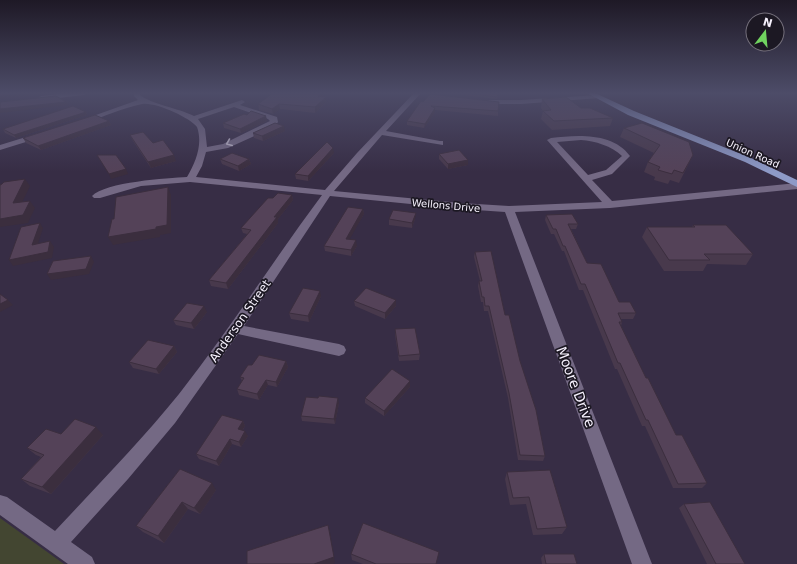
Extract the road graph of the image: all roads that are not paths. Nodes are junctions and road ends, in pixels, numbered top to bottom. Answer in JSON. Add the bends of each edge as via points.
{"nodes":[{"id":1,"x":86,"y":119,"type":"edge"},
{"id":2,"x":195,"y":119,"type":"edge"},
{"id":3,"x":274,"y":119,"type":"edge"},
{"id":4,"x":395,"y":119,"type":"edge"},
{"id":5,"x":646,"y":119,"type":"edge"},
{"id":6,"x":75,"y":123,"type":"edge"},
{"id":7,"x":45,"y":133,"type":"edge"},
{"id":8,"x":381,"y":133,"type":"junction"},
{"id":9,"x":440,"y":143,"type":"dead end"},
{"id":10,"x":0,"y":148,"type":"edge"},
{"id":11,"x":203,"y":150,"type":"junction"},
{"id":12,"x":586,"y":178,"type":"junction"},
{"id":13,"x":190,"y":179,"type":"junction"},
{"id":14,"x":797,"y":185,"type":"edge"},
{"id":15,"x":328,"y":193,"type":"junction"},
{"id":16,"x":97,"y":196,"type":"dead end"},
{"id":17,"x":610,"y":205,"type":"junction"},
{"id":18,"x":509,"y":209,"type":"junction"},
{"id":19,"x":236,"y":329,"type":"junction"},
{"id":20,"x":339,"y":350,"type":"dead end"},
{"id":21,"x":0,"y":504,"type":"edge"},
{"id":22,"x":56,"y":544,"type":"junction"},
{"id":23,"x":85,"y":564,"type":"edge"},
{"id":24,"x":642,"y":564,"type":"edge"}],
"edges":[{"from":1,"to":6,"type":"street"},
{"from":2,"to":11,"type":"street","via":[[201,126]]},
{"from":3,"to":11,"type":"street","one_way":true,"via":[[271,125],[225,146]]},
{"from":4,"to":8,"type":"street","name":"Anderson Street"},
{"from":5,"to":14,"type":"main road","name":"Union Road","via":[[741,158]]},
{"from":7,"to":10,"type":"street"},
{"from":8,"to":9,"type":"street"},
{"from":8,"to":15,"type":"street","name":"Anderson Street"},
{"from":11,"to":13,"type":"street","via":[[200,165]]},
{"from":12,"to":12,"type":"street","via":[[556,145],[551,140],[598,138],[623,151],[626,156],[609,174]]},
{"from":12,"to":17,"type":"street"},
{"from":13,"to":15,"type":"street","name":"Wellons Drive"},
{"from":13,"to":16,"type":"street","name":"Wellons Drive","via":[[141,183]]},
{"from":14,"to":17,"type":"street","name":"Wellons Drive"},
{"from":15,"to":18,"type":"street","name":"Wellons Drive"},
{"from":15,"to":19,"type":"street","name":"Anderson Street"},
{"from":17,"to":18,"type":"street","name":"Wellons Drive"},
{"from":18,"to":24,"type":"street","name":"Moore Drive"},
{"from":19,"to":20,"type":"street"},
{"from":19,"to":22,"type":"street","name":"Anderson Street","via":[[183,400]]},
{"from":21,"to":22,"type":"street"},
{"from":22,"to":23,"type":"street"}]}
